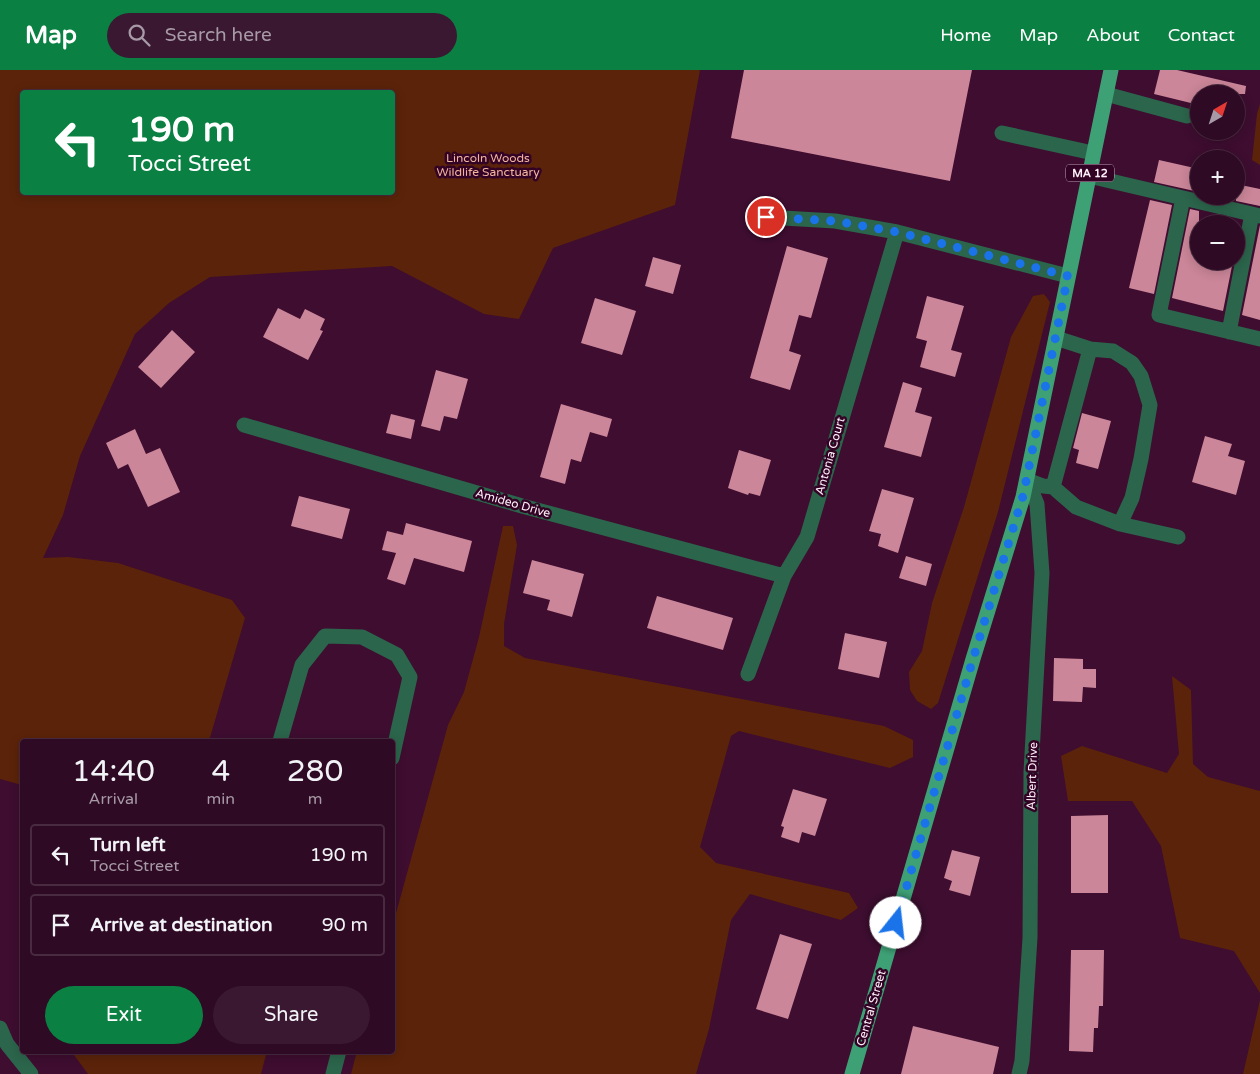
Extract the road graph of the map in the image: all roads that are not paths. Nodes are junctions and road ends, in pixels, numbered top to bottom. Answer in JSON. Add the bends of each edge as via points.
{"nodes":[{"id":1,"x":1111,"y":70,"type":"edge"},
{"id":2,"x":1106,"y":94,"type":"junction"},
{"id":3,"x":1187,"y":116,"type":"dead end"},
{"id":4,"x":1002,"y":133,"type":"dead end"},
{"id":5,"x":1093,"y":153,"type":"junction"},
{"id":6,"x":1089,"y":176,"type":"junction"},
{"id":7,"x":1183,"y":198,"type":"junction"},
{"id":8,"x":1256,"y":215,"type":"edge"},
{"id":9,"x":766,"y":217,"type":"dead end"},
{"id":10,"x":897,"y":232,"type":"junction"},
{"id":11,"x":1068,"y":276,"type":"junction"},
{"id":12,"x":1229,"y":332,"type":"junction"},
{"id":13,"x":1056,"y":338,"type":"junction"},
{"id":14,"x":1260,"y":339,"type":"edge"},
{"id":15,"x":1090,"y":349,"type":"junction"},
{"id":16,"x":244,"y":424,"type":"dead end"},
{"id":17,"x":1027,"y":480,"type":"junction"},
{"id":18,"x":1053,"y":487,"type":"junction"},
{"id":19,"x":1120,"y":524,"type":"junction"},
{"id":20,"x":1178,"y":537,"type":"dead end"},
{"id":21,"x":784,"y":576,"type":"junction"},
{"id":22,"x":748,"y":674,"type":"dead end"},
{"id":23,"x":281,"y":739,"type":"edge"},
{"id":24,"x":395,"y":744,"type":"edge"},
{"id":25,"x":0,"y":1028,"type":"edge"},
{"id":26,"x":339,"y":1054,"type":"edge"},
{"id":27,"x":31,"y":1074,"type":"edge"},
{"id":28,"x":333,"y":1074,"type":"edge"},
{"id":29,"x":852,"y":1074,"type":"edge"},
{"id":30,"x":1018,"y":1074,"type":"edge"}],
"edges":[{"from":1,"to":2,"type":"main road","name":"Central Street","number":"MA 12"},
{"from":2,"to":3,"type":"street"},
{"from":2,"to":5,"type":"main road","name":"Central Street","number":"MA 12"},
{"from":4,"to":5,"type":"street"},
{"from":5,"to":6,"type":"main road","name":"Central Street","number":"MA 12"},
{"from":6,"to":7,"type":"street"},
{"from":6,"to":11,"type":"main road","name":"Central Street","number":"MA 12"},
{"from":7,"to":8,"type":"street"},
{"from":7,"to":12,"type":"street","via":[[1159,315]]},
{"from":8,"to":12,"type":"street"},
{"from":9,"to":10,"type":"street","via":[[835,221]]},
{"from":10,"to":11,"type":"street"},
{"from":10,"to":21,"type":"street","name":"Antonia Court","via":[[807,537]]},
{"from":11,"to":13,"type":"main road","name":"Central Street","number":"MA 12"},
{"from":12,"to":14,"type":"street"},
{"from":13,"to":15,"type":"street"},
{"from":13,"to":17,"type":"main road","name":"Central Street","number":"MA 12"},
{"from":15,"to":18,"type":"street"},
{"from":15,"to":19,"type":"street","via":[[1113,351],[1132,363],[1141,376],[1150,405],[1132,498]]},
{"from":16,"to":21,"type":"street","name":"Amideo Drive","via":[[522,506]]},
{"from":17,"to":18,"type":"street"},
{"from":17,"to":29,"type":"main road","name":"Central Street","number":"MA 12"},
{"from":17,"to":30,"type":"street","name":"Albert Drive","via":[[1037,504],[1042,573],[1031,772],[1030,938],[1022,1061]]},
{"from":18,"to":19,"type":"street","via":[[1076,507]]},
{"from":19,"to":20,"type":"street"},
{"from":21,"to":22,"type":"street","name":"Antonia Court"},
{"from":23,"to":24,"type":"street","via":[[302,665],[325,636],[362,637],[397,655],[410,677]]},
{"from":25,"to":27,"type":"street","via":[[7,1044]]},
{"from":26,"to":28,"type":"street"}]}
